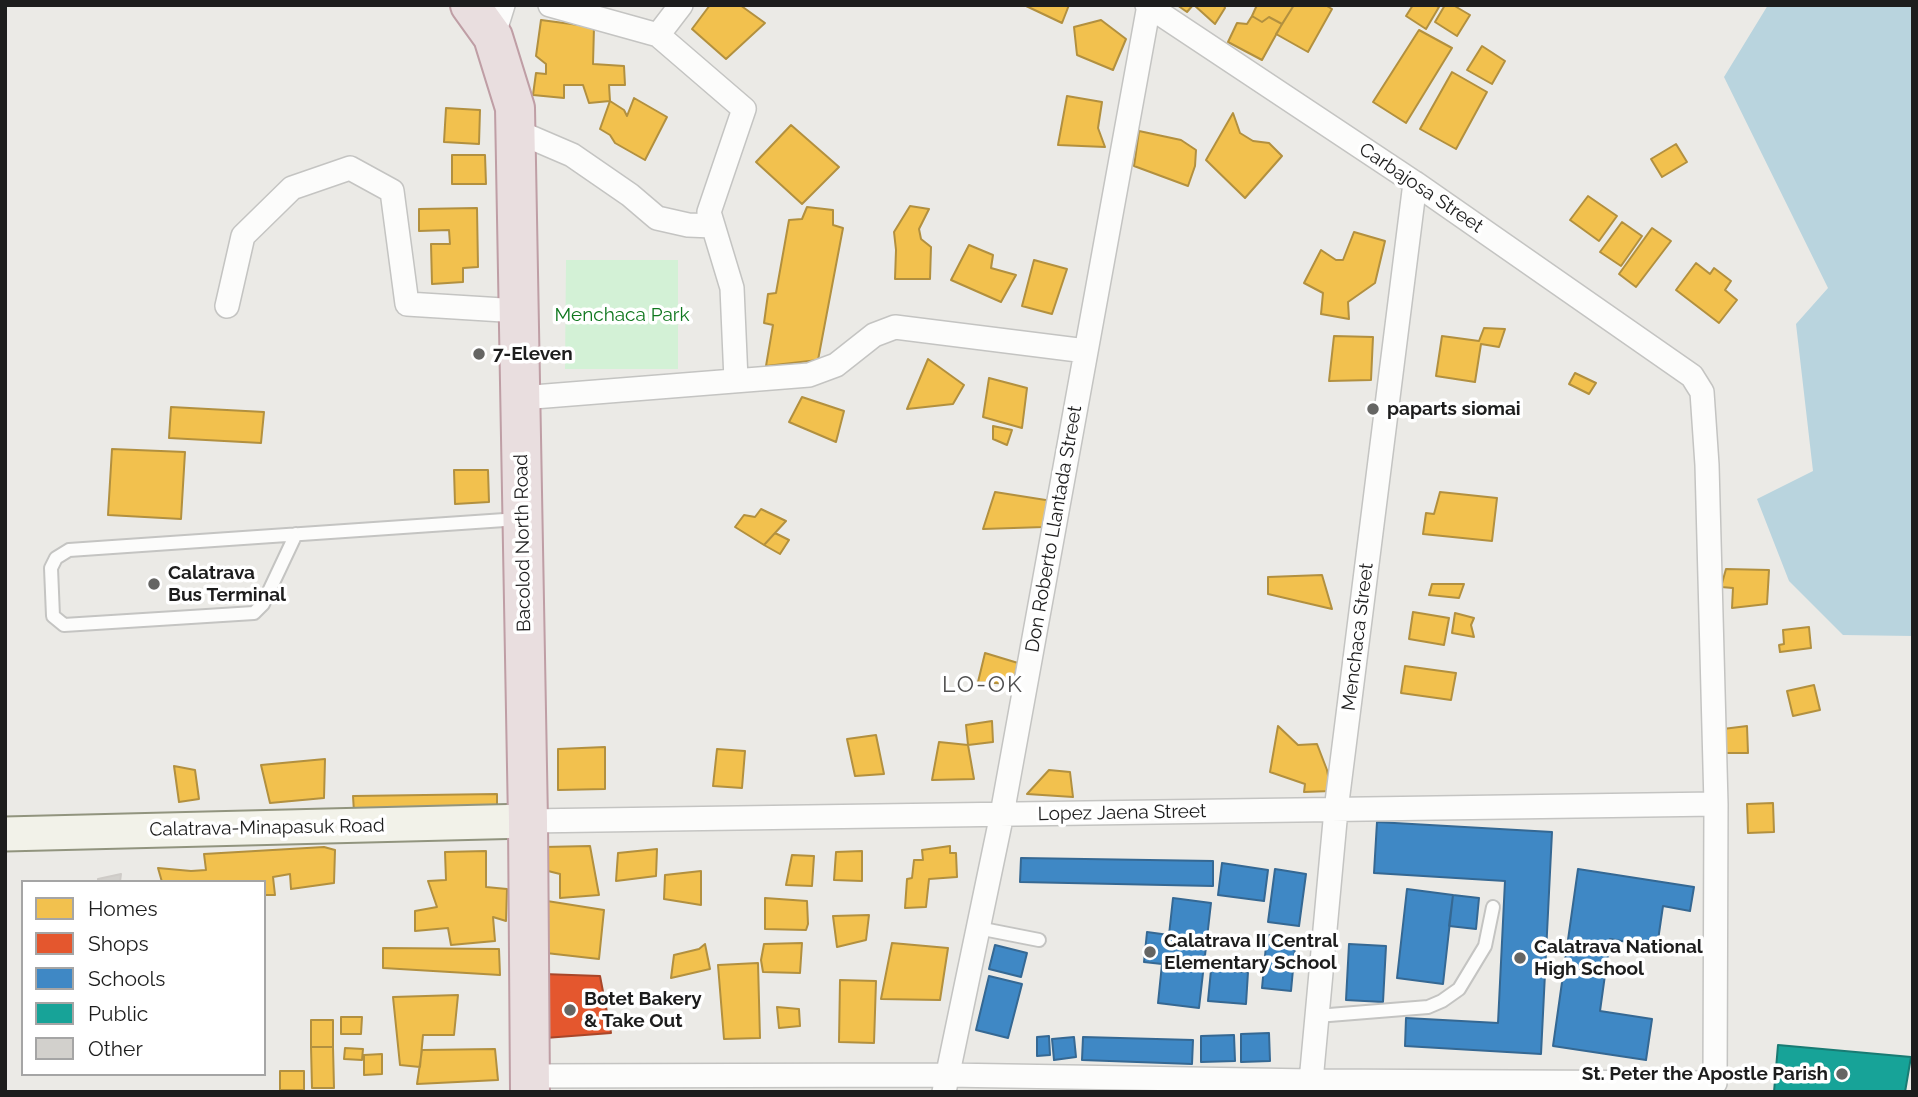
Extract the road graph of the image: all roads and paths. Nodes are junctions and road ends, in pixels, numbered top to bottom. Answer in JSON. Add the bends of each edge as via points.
{"nodes":[{"id":1,"x":470,"y":5,"type":"edge"},
{"id":2,"x":550,"y":5,"type":"edge"},
{"id":3,"x":681,"y":5,"type":"edge"},
{"id":4,"x":1149,"y":6,"type":"edge"},
{"id":5,"x":498,"y":21,"type":"edge"},
{"id":6,"x":658,"y":35,"type":"junction"},
{"id":7,"x":516,"y":131,"type":"junction"},
{"id":8,"x":1415,"y":183,"type":"junction"},
{"id":9,"x":713,"y":226,"type":"junction"},
{"id":10,"x":227,"y":306,"type":"dead end"},
{"id":11,"x":519,"y":312,"type":"junction"},
{"id":12,"x":1086,"y":351,"type":"junction"},
{"id":13,"x":736,"y":380,"type":"junction"},
{"id":14,"x":521,"y":398,"type":"junction"},
{"id":15,"x":523,"y":519,"type":"junction"},
{"id":16,"x":296,"y":534,"type":"junction"},
{"id":17,"x":1716,"y":804,"type":"junction"},
{"id":18,"x":1336,"y":810,"type":"junction"},
{"id":19,"x":1002,"y":814,"type":"junction"},
{"id":20,"x":528,"y":821,"type":"junction"},
{"id":21,"x":5,"y":834,"type":"edge"},
{"id":22,"x":1493,"y":907,"type":"dead end"},
{"id":23,"x":978,"y":929,"type":"junction"},
{"id":24,"x":1039,"y":940,"type":"dead end"},
{"id":25,"x":1317,"y":1016,"type":"junction"},
{"id":26,"x":946,"y":1083,"type":"edge"},
{"id":27,"x":530,"y":1084,"type":"edge"},
{"id":28,"x":1311,"y":1087,"type":"edge"}],
"edges":[{"from":1,"to":5,"type":"highway","name":"Bacolod North Road"},
{"from":2,"to":6,"type":"street"},
{"from":3,"to":6,"type":"street"},
{"from":4,"to":8,"type":"street","name":"Carbajosa Street"},
{"from":4,"to":12,"type":"street","name":"Don Roberto Llantada Street"},
{"from":5,"to":7,"type":"highway","name":"Bacolod North Road"},
{"from":6,"to":9,"type":"street","via":[[744,109],[709,212]]},
{"from":7,"to":9,"type":"street","via":[[572,155],[657,218]]},
{"from":7,"to":11,"type":"highway","name":"Bacolod North Road"},
{"from":8,"to":17,"type":"street","name":"Carbajosa Street","via":[[1692,376],[1702,392]]},
{"from":8,"to":18,"type":"street","name":"Menchaca Street"},
{"from":9,"to":13,"type":"street","via":[[732,288]]},
{"from":10,"to":11,"type":"street","via":[[243,236],[292,188],[350,167],[392,191],[407,304]]},
{"from":11,"to":14,"type":"highway","name":"Bacolod North Road"},
{"from":12,"to":13,"type":"street","via":[[895,327],[874,335],[836,365],[809,375]]},
{"from":12,"to":19,"type":"street","name":"Don Roberto Llantada Street"},
{"from":13,"to":14,"type":"street"},
{"from":14,"to":15,"type":"highway","name":"Bacolod North Road"},
{"from":15,"to":16,"type":"lane"},
{"from":15,"to":20,"type":"highway","name":"Bacolod North Road"},
{"from":16,"to":16,"type":"lane","via":[[69,550],[56,558],[51,568],[54,616],[64,625],[254,613],[263,604]]},
{"from":17,"to":18,"type":"street","name":"Lopez Jaena Street"},
{"from":17,"to":28,"type":"street","via":[[1715,1083]]},
{"from":18,"to":19,"type":"street","name":"Lopez Jaena Street"},
{"from":18,"to":25,"type":"street","name":"Menchaca Street"},
{"from":19,"to":20,"type":"street","name":"Lopez Jaena Street"},
{"from":19,"to":23,"type":"street","name":"Don Roberto Llantada Street"},
{"from":20,"to":21,"type":"main road","name":"Calatrava-Minapasuk Road"},
{"from":20,"to":27,"type":"highway","name":"Bacolod North Road"},
{"from":22,"to":25,"type":"lane","via":[[1485,946],[1459,989],[1442,1001],[1428,1007]]},
{"from":23,"to":24,"type":"lane"},
{"from":23,"to":26,"type":"street","name":"Don Roberto Llantada Street"},
{"from":25,"to":28,"type":"street","name":"Menchaca Street"},
{"from":26,"to":27,"type":"street"},
{"from":26,"to":28,"type":"street"}]}
